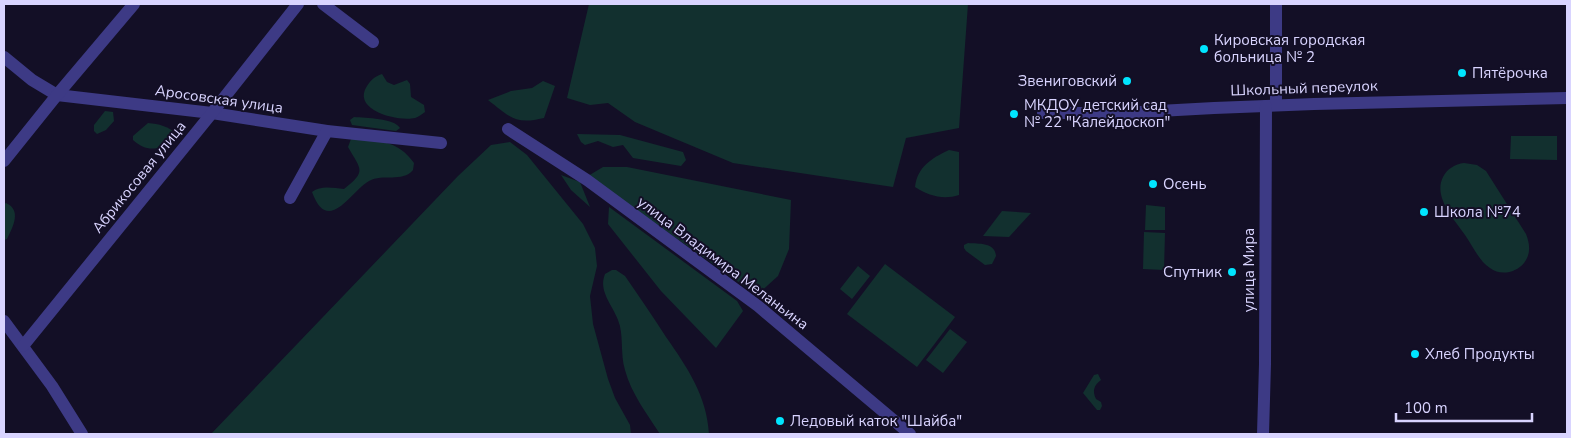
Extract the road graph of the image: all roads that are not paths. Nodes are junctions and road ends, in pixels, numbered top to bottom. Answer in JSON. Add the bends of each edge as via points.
{"nodes":[{"id":1,"x":134,"y":4,"type":"edge"},
{"id":2,"x":298,"y":4,"type":"edge"},
{"id":3,"x":323,"y":4,"type":"edge"},
{"id":4,"x":1276,"y":4,"type":"edge"},
{"id":5,"x":373,"y":42,"type":"dead end"},
{"id":6,"x":4,"y":57,"type":"edge"},
{"id":7,"x":57,"y":95,"type":"junction"},
{"id":8,"x":1567,"y":98,"type":"edge"},
{"id":9,"x":1271,"y":106,"type":"junction"},
{"id":10,"x":212,"y":113,"type":"junction"},
{"id":11,"x":1043,"y":113,"type":"dead end"},
{"id":12,"x":508,"y":129,"type":"dead end"},
{"id":13,"x":327,"y":131,"type":"junction"},
{"id":14,"x":441,"y":143,"type":"dead end"},
{"id":15,"x":4,"y":160,"type":"edge"},
{"id":16,"x":290,"y":198,"type":"dead end"},
{"id":17,"x":4,"y":321,"type":"edge"},
{"id":18,"x":23,"y":346,"type":"junction"},
{"id":19,"x":82,"y":434,"type":"edge"},
{"id":20,"x":910,"y":434,"type":"edge"},
{"id":21,"x":1263,"y":434,"type":"edge"}],
"edges":[{"from":1,"to":7,"type":"street"},
{"from":2,"to":10,"type":"street","name":"Абрикосовая улица"},
{"from":3,"to":5,"type":"street"},
{"from":4,"to":9,"type":"street","name":"улица Мира"},
{"from":6,"to":7,"type":"street","name":"Аросовская улица"},
{"from":7,"to":10,"type":"street","name":"Аросовская улица"},
{"from":7,"to":15,"type":"street"},
{"from":8,"to":9,"type":"street","name":"Школьный переулок"},
{"from":9,"to":11,"type":"street","name":"Школьный переулок"},
{"from":9,"to":21,"type":"street","name":"улица Мира"},
{"from":10,"to":13,"type":"street","name":"Аросовская улица"},
{"from":10,"to":18,"type":"street","name":"Абрикосовая улица"},
{"from":12,"to":20,"type":"street","name":"улица Владимира Меланьина","via":[[587,180],[758,306]]},
{"from":13,"to":14,"type":"street","name":"Аросовская улица"},
{"from":13,"to":16,"type":"street"},
{"from":17,"to":18,"type":"street"},
{"from":18,"to":19,"type":"street"}]}
